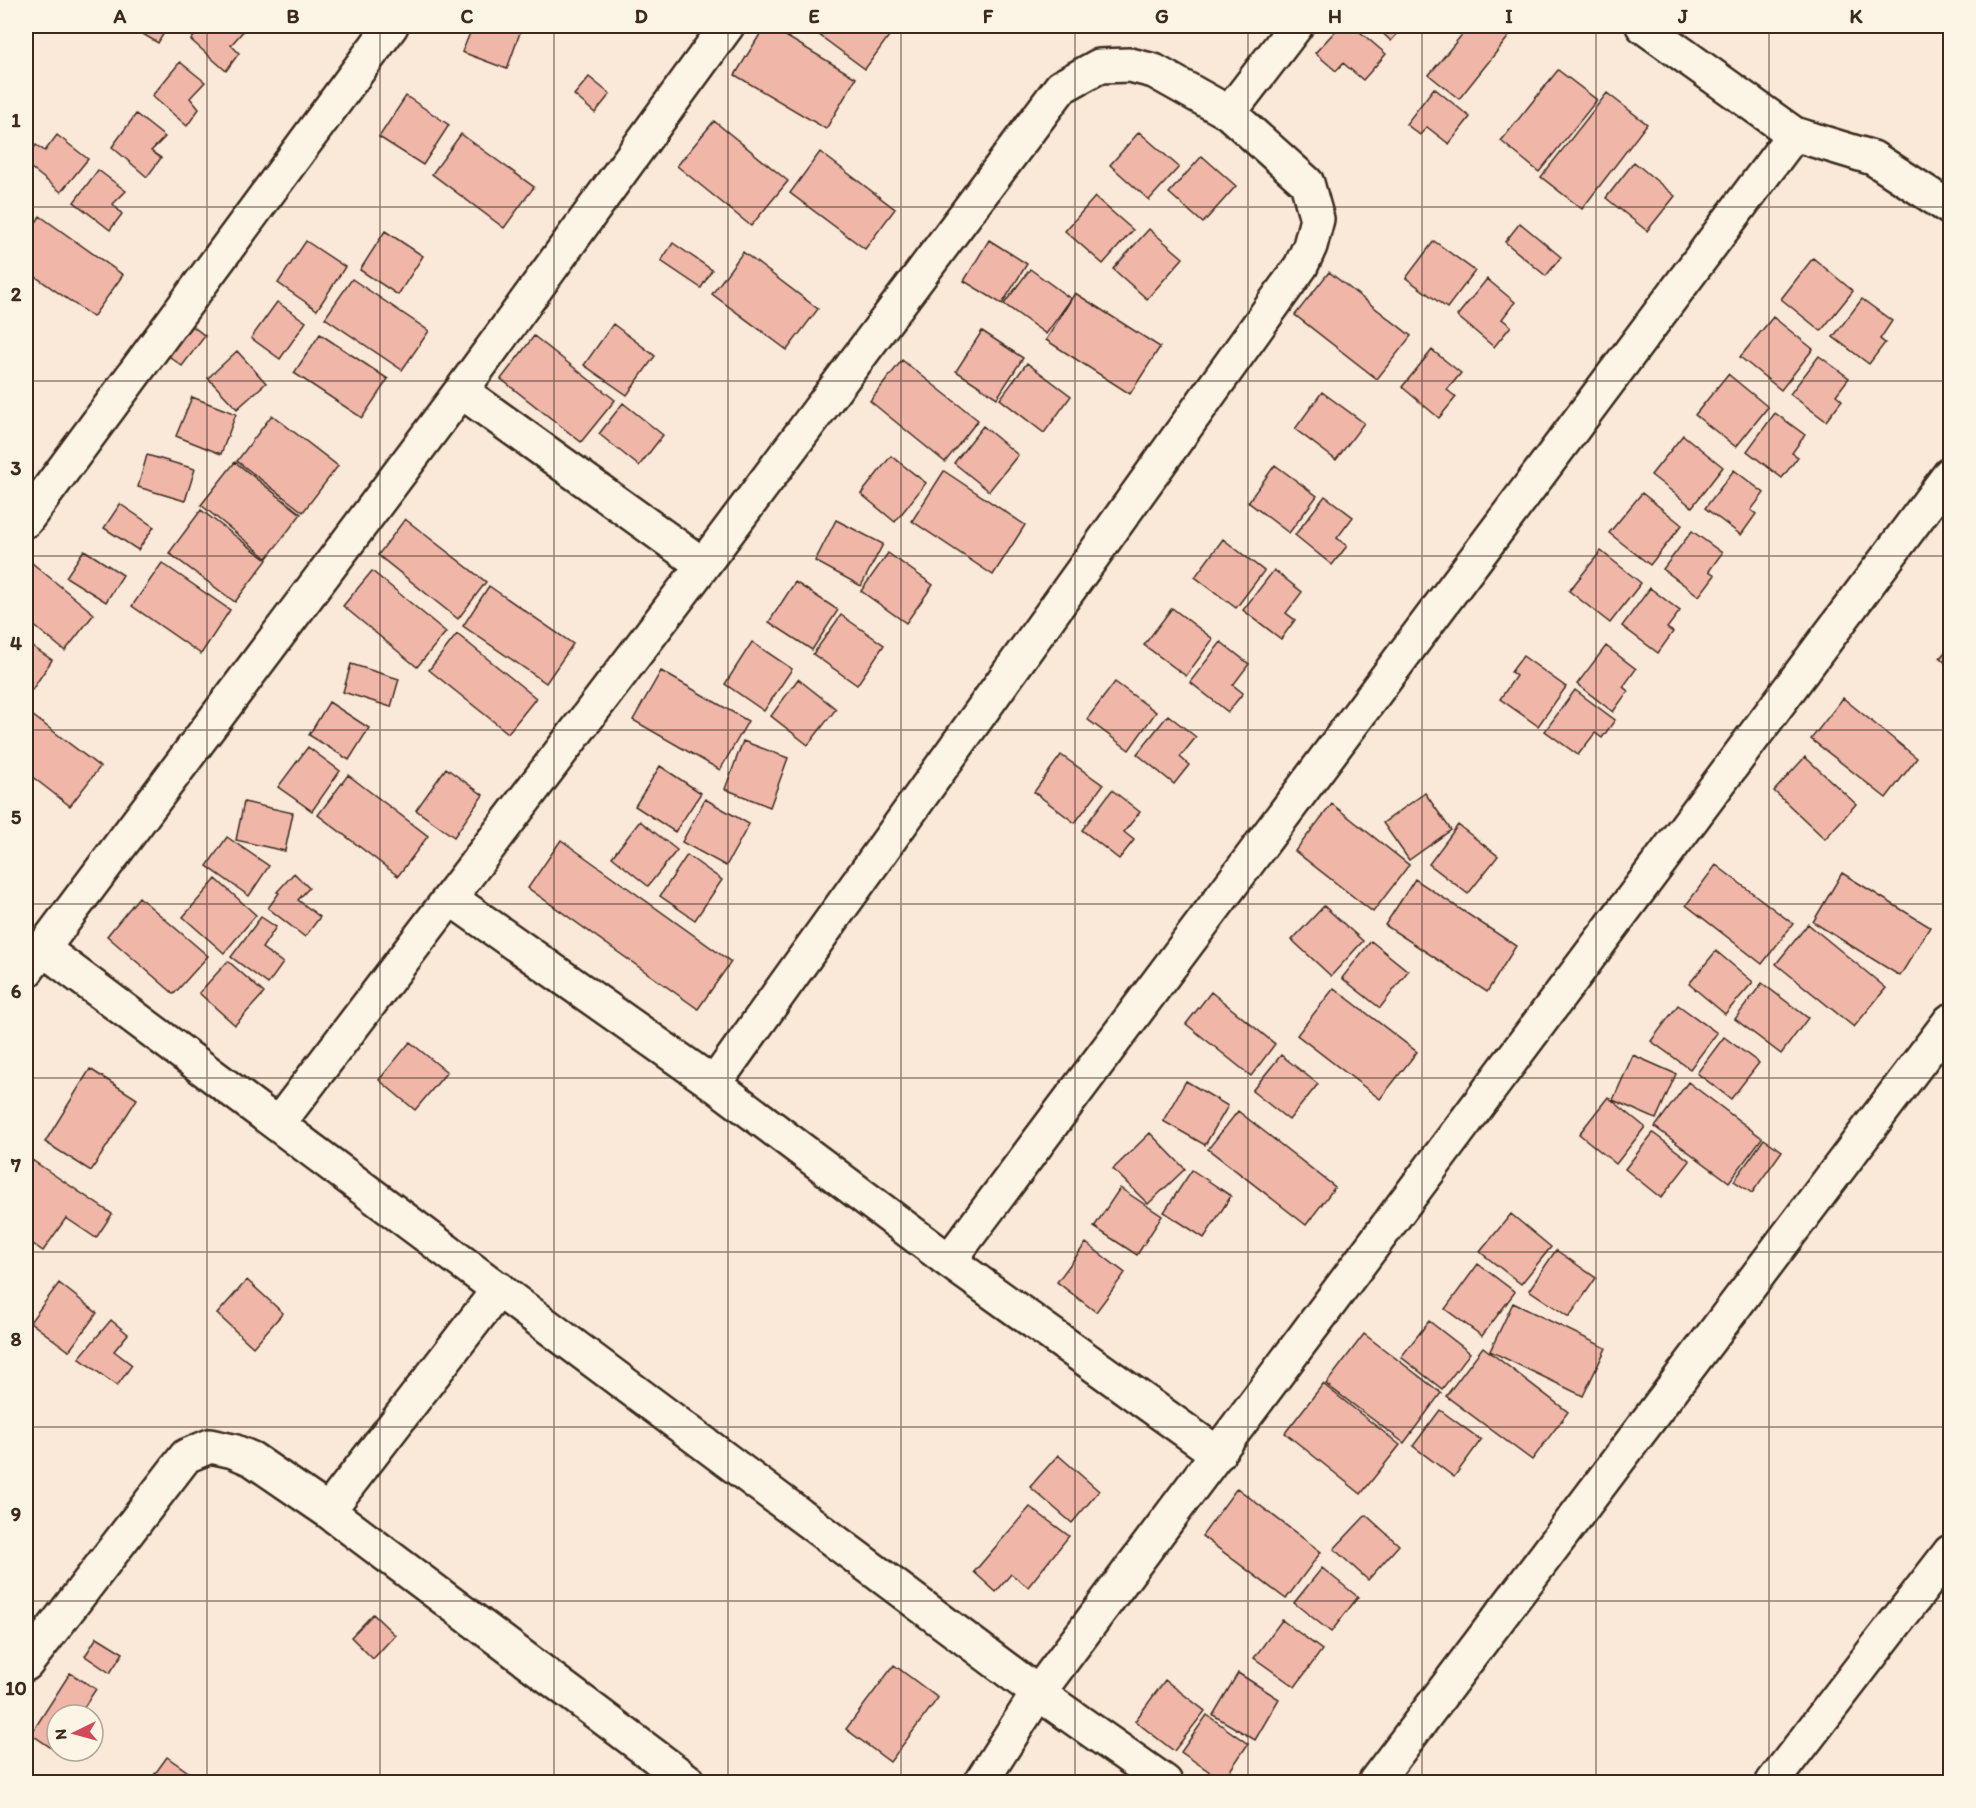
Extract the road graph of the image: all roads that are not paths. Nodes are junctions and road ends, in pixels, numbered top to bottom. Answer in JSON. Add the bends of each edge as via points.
{"nodes":[{"id":1,"x":391,"y":26,"type":"edge"},
{"id":2,"x":727,"y":26,"type":"edge"},
{"id":3,"x":1296,"y":26,"type":"edge"},
{"id":4,"x":1643,"y":26,"type":"edge"},
{"id":5,"x":1229,"y":113,"type":"junction"},
{"id":6,"x":1794,"y":134,"type":"junction"},
{"id":7,"x":1950,"y":208,"type":"edge"},
{"id":8,"x":461,"y":391,"type":"junction"},
{"id":9,"x":1950,"y":474,"type":"edge"},
{"id":10,"x":26,"y":520,"type":"edge"},
{"id":11,"x":704,"y":565,"type":"junction"},
{"id":12,"x":450,"y":898,"type":"junction"},
{"id":13,"x":34,"y":960,"type":"edge"},
{"id":14,"x":1950,"y":1021,"type":"edge"},
{"id":15,"x":714,"y":1084,"type":"junction"},
{"id":16,"x":278,"y":1124,"type":"junction"},
{"id":17,"x":949,"y":1261,"type":"junction"},
{"id":18,"x":499,"y":1289,"type":"junction"},
{"id":19,"x":1218,"y":1454,"type":"junction"},
{"id":20,"x":328,"y":1511,"type":"junction"},
{"id":21,"x":1950,"y":1552,"type":"edge"},
{"id":22,"x":26,"y":1664,"type":"edge"},
{"id":23,"x":1038,"y":1694,"type":"junction"},
{"id":24,"x":672,"y":1777,"type":"edge"},
{"id":25,"x":981,"y":1782,"type":"edge"},
{"id":26,"x":1165,"y":1782,"type":"edge"},
{"id":27,"x":1375,"y":1782,"type":"edge"},
{"id":28,"x":1773,"y":1782,"type":"edge"}],
"edges":[{"from":1,"to":10,"type":"street"},
{"from":2,"to":8,"type":"street"},
{"from":3,"to":5,"type":"street"},
{"from":4,"to":6,"type":"street"},
{"from":5,"to":11,"type":"street","via":[[1154,71],[1130,65],[1099,66],[1061,87]]},
{"from":5,"to":15,"type":"street","via":[[1307,183],[1317,219],[1301,266]]},
{"from":6,"to":7,"type":"street","via":[[1873,158]]},
{"from":6,"to":17,"type":"street"},
{"from":8,"to":11,"type":"street"},
{"from":8,"to":13,"type":"street"},
{"from":9,"to":19,"type":"street"},
{"from":11,"to":12,"type":"street"},
{"from":12,"to":15,"type":"street"},
{"from":12,"to":16,"type":"street"},
{"from":13,"to":16,"type":"street"},
{"from":14,"to":27,"type":"street"},
{"from":15,"to":17,"type":"street"},
{"from":16,"to":18,"type":"street"},
{"from":17,"to":19,"type":"street"},
{"from":18,"to":20,"type":"street"},
{"from":18,"to":23,"type":"street"},
{"from":19,"to":23,"type":"street"},
{"from":20,"to":22,"type":"street","via":[[252,1459],[233,1451],[210,1446],[186,1456]]},
{"from":20,"to":24,"type":"street"},
{"from":21,"to":28,"type":"street"},
{"from":23,"to":25,"type":"street"},
{"from":23,"to":26,"type":"street"}]}
